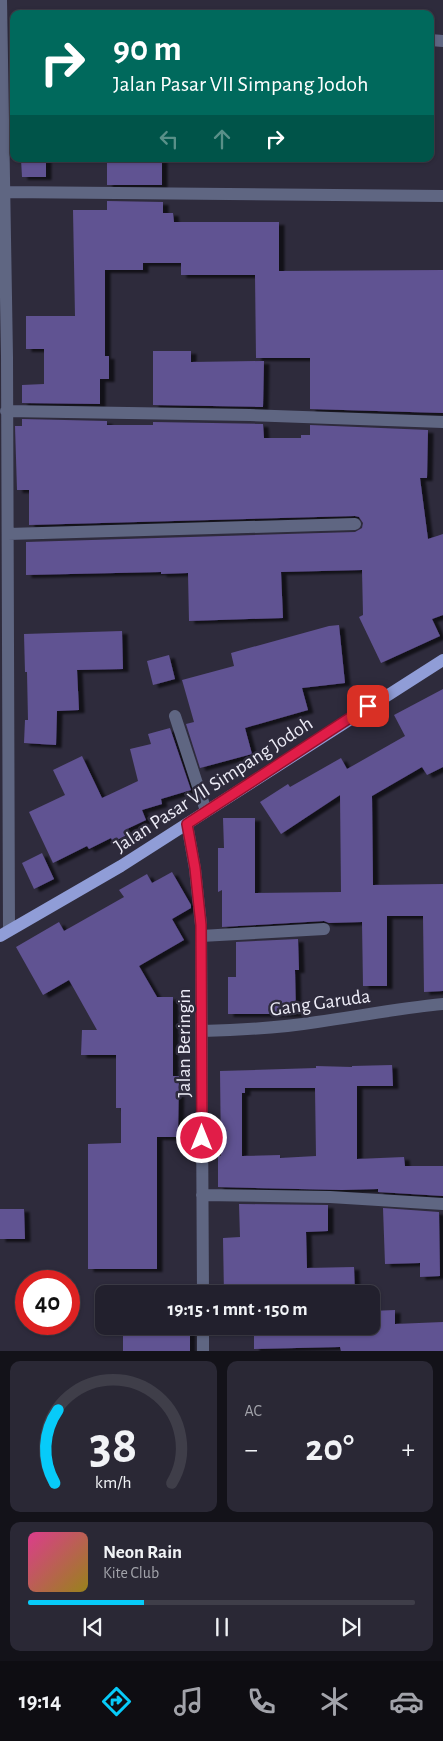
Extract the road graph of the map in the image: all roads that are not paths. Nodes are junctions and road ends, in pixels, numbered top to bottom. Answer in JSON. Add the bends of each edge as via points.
{"nodes":[{"id":1,"x":1,"y":0,"type":"edge"},
{"id":2,"x":0,"y":36,"type":"edge"},
{"id":3,"x":4,"y":192,"type":"junction"},
{"id":4,"x":443,"y":196,"type":"edge"},
{"id":5,"x":3,"y":358,"type":"edge"},
{"id":6,"x":6,"y":412,"type":"junction"},
{"id":7,"x":443,"y":422,"type":"edge"},
{"id":8,"x":355,"y":524,"type":"dead end"},
{"id":9,"x":8,"y":534,"type":"junction"},
{"id":10,"x":443,"y":660,"type":"edge"},
{"id":11,"x":175,"y":716,"type":"dead end"},
{"id":12,"x":206,"y":811,"type":"junction"},
{"id":13,"x":187,"y":824,"type":"junction"},
{"id":14,"x":324,"y":929,"type":"dead end"},
{"id":15,"x":4,"y":933,"type":"edge"},
{"id":16,"x":201,"y":936,"type":"junction"},
{"id":17,"x":443,"y":1004,"type":"edge"},
{"id":18,"x":202,"y":1031,"type":"junction"},
{"id":19,"x":202,"y":1195,"type":"junction"},
{"id":20,"x":443,"y":1204,"type":"edge"},
{"id":21,"x":203,"y":1285,"type":"edge"},
{"id":22,"x":203,"y":1335,"type":"edge"},
{"id":23,"x":203,"y":1351,"type":"edge"}],
"edges":[{"from":1,"to":2,"type":"street"},
{"from":2,"to":3,"type":"street"},
{"from":3,"to":4,"type":"street"},
{"from":3,"to":5,"type":"street"},
{"from":5,"to":6,"type":"street"},
{"from":6,"to":7,"type":"street","via":[[250,415]]},
{"from":6,"to":9,"type":"street"},
{"from":8,"to":9,"type":"street"},
{"from":9,"to":15,"type":"street"},
{"from":10,"to":12,"type":"main road","name":"Jalan Pasar VII Simpang Jodoh"},
{"from":11,"to":12,"type":"street"},
{"from":12,"to":13,"type":"main road","name":"Jalan Pasar VII Simpang Jodoh"},
{"from":13,"to":15,"type":"main road","name":"Jalan Pasar VII Simpang Jodoh"},
{"from":13,"to":16,"type":"street","name":"Jalan Beringin"},
{"from":14,"to":16,"type":"street"},
{"from":16,"to":18,"type":"street","name":"Jalan Beringin"},
{"from":17,"to":18,"type":"street","name":"Gang Garuda","via":[[262,1029]]},
{"from":18,"to":19,"type":"street","name":"Jalan Beringin"},
{"from":19,"to":20,"type":"street","via":[[330,1197]]},
{"from":19,"to":21,"type":"street","name":"Jalan Beringin"},
{"from":22,"to":23,"type":"street"}]}
